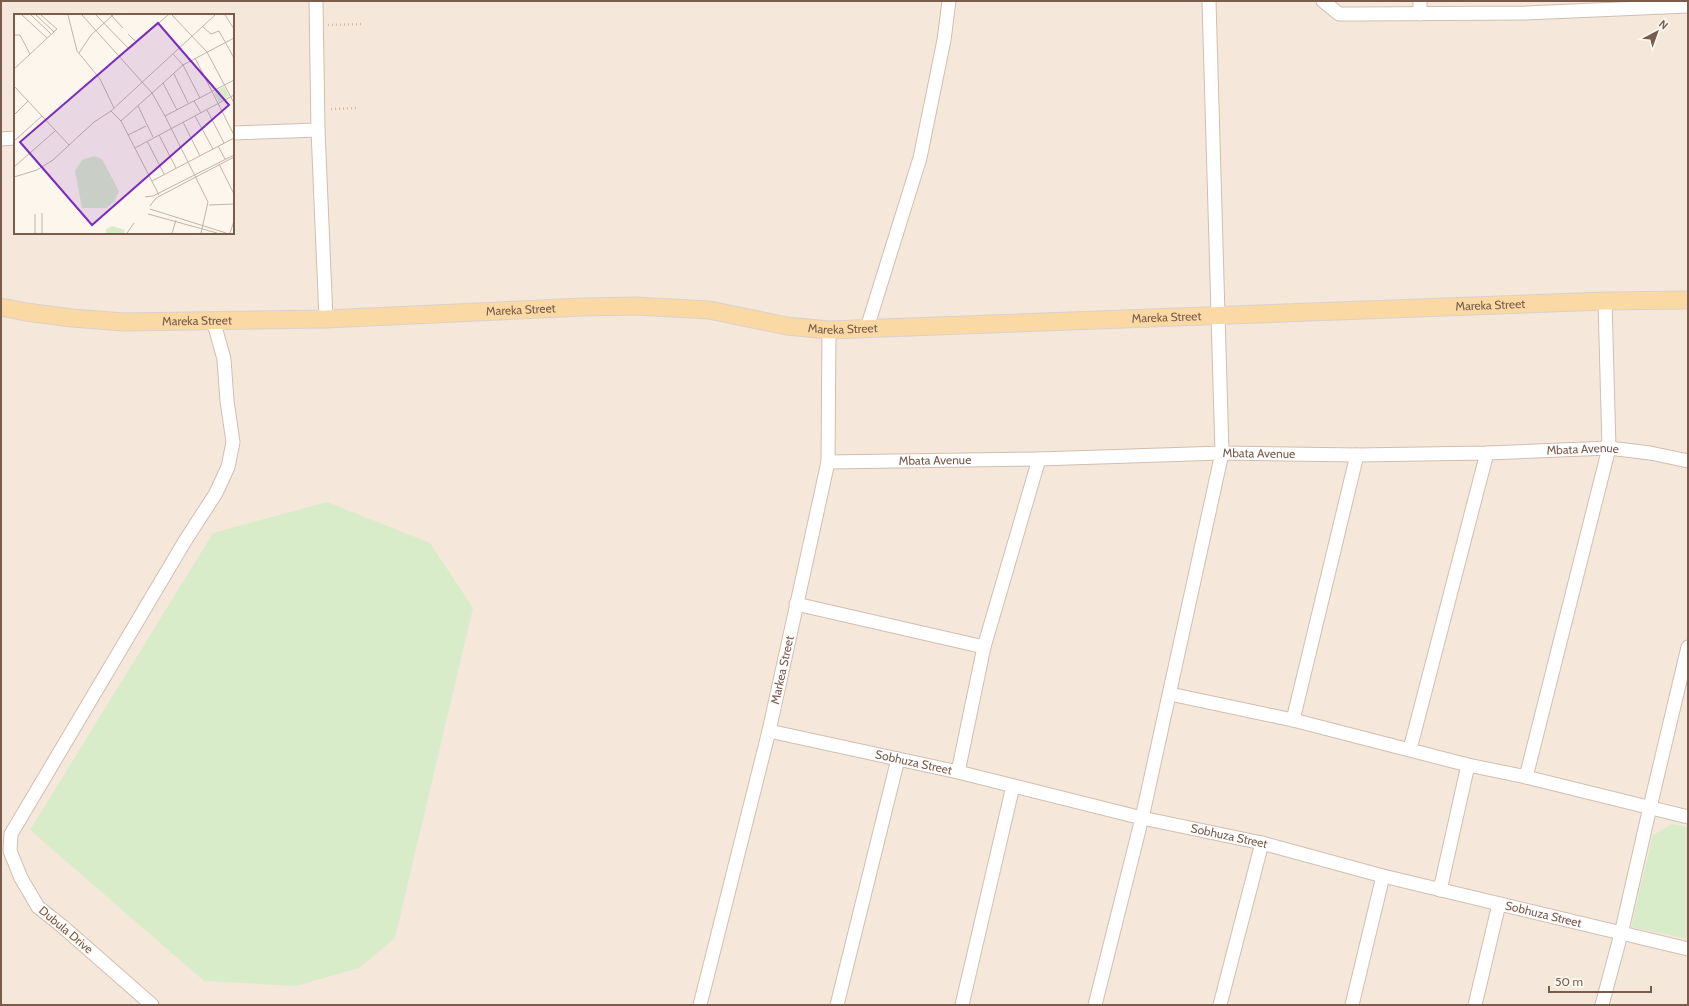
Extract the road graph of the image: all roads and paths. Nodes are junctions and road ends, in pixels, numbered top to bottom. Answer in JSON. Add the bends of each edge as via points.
{"nodes":[{"id":1,"x":316,"y":1,"type":"edge"},
{"id":2,"x":948,"y":1,"type":"edge"},
{"id":3,"x":1209,"y":1,"type":"edge"},
{"id":4,"x":1323,"y":1,"type":"edge"},
{"id":5,"x":1420,"y":1,"type":"edge"},
{"id":6,"x":1688,"y":6,"type":"edge"},
{"id":7,"x":1525,"y":7,"type":"edge"},
{"id":8,"x":1420,"y":14,"type":"junction"},
{"id":9,"x":364,"y":24,"type":"dead end"},
{"id":10,"x":317,"y":26,"type":"junction"},
{"id":11,"x":359,"y":108,"type":"dead end"},
{"id":12,"x":318,"y":109,"type":"junction"},
{"id":13,"x":318,"y":130,"type":"junction"},
{"id":14,"x":234,"y":133,"type":"edge"},
{"id":15,"x":14,"y":138,"type":"edge"},
{"id":16,"x":1,"y":139,"type":"edge"},
{"id":17,"x":1688,"y":300,"type":"edge"},
{"id":18,"x":1605,"y":301,"type":"junction"},
{"id":19,"x":1,"y":307,"type":"edge"},
{"id":20,"x":1219,"y":316,"type":"junction"},
{"id":21,"x":326,"y":319,"type":"junction"},
{"id":22,"x":213,"y":320,"type":"junction"},
{"id":23,"x":867,"y":328,"type":"junction"},
{"id":24,"x":829,"y":330,"type":"junction"},
{"id":25,"x":1609,"y":448,"type":"junction"},
{"id":26,"x":1222,"y":453,"type":"junction"},
{"id":27,"x":1487,"y":453,"type":"junction"},
{"id":28,"x":1357,"y":455,"type":"junction"},
{"id":29,"x":1039,"y":459,"type":"junction"},
{"id":30,"x":1688,"y":461,"type":"edge"},
{"id":31,"x":828,"y":462,"type":"junction"},
{"id":32,"x":796,"y":604,"type":"junction"},
{"id":33,"x":984,"y":647,"type":"junction"},
{"id":34,"x":1688,"y":647,"type":"edge"},
{"id":35,"x":1170,"y":694,"type":"junction"},
{"id":36,"x":1293,"y":720,"type":"junction"},
{"id":37,"x":769,"y":730,"type":"junction"},
{"id":38,"x":1410,"y":749,"type":"junction"},
{"id":39,"x":898,"y":760,"type":"junction"},
{"id":40,"x":1468,"y":765,"type":"junction"},
{"id":41,"x":958,"y":772,"type":"junction"},
{"id":42,"x":1526,"y":777,"type":"junction"},
{"id":43,"x":1013,"y":786,"type":"junction"},
{"id":44,"x":1650,"y":807,"type":"junction"},
{"id":45,"x":1688,"y":817,"type":"edge"},
{"id":46,"x":1142,"y":818,"type":"junction"},
{"id":47,"x":1262,"y":843,"type":"junction"},
{"id":48,"x":1382,"y":876,"type":"junction"},
{"id":49,"x":1440,"y":890,"type":"junction"},
{"id":50,"x":1499,"y":904,"type":"junction"},
{"id":51,"x":1622,"y":934,"type":"junction"},
{"id":52,"x":1688,"y":949,"type":"edge"},
{"id":53,"x":152,"y":1005,"type":"edge"},
{"id":54,"x":700,"y":1005,"type":"edge"},
{"id":55,"x":837,"y":1005,"type":"edge"},
{"id":56,"x":962,"y":1005,"type":"edge"},
{"id":57,"x":1095,"y":1005,"type":"edge"},
{"id":58,"x":1220,"y":1005,"type":"edge"},
{"id":59,"x":1352,"y":1005,"type":"edge"},
{"id":60,"x":1475,"y":1005,"type":"edge"},
{"id":61,"x":1602,"y":1005,"type":"edge"}],
"edges":[{"from":1,"to":10,"type":"street"},
{"from":2,"to":23,"type":"street","via":[[944,40],[920,158]]},
{"from":3,"to":20,"type":"street"},
{"from":4,"to":8,"type":"street","via":[[1339,14]]},
{"from":5,"to":8,"type":"street"},
{"from":6,"to":7,"type":"street"},
{"from":7,"to":8,"type":"street"},
{"from":9,"to":10,"type":"path"},
{"from":10,"to":12,"type":"street"},
{"from":11,"to":12,"type":"path"},
{"from":12,"to":13,"type":"street"},
{"from":13,"to":14,"type":"street"},
{"from":13,"to":21,"type":"street"},
{"from":15,"to":16,"type":"street"},
{"from":17,"to":18,"type":"main road","name":"Mareka Street"},
{"from":18,"to":20,"type":"main road","name":"Mareka Street"},
{"from":18,"to":25,"type":"street"},
{"from":19,"to":22,"type":"main road","name":"Mareka Street","via":[[41,314],[124,322]]},
{"from":20,"to":23,"type":"main road","name":"Mareka Street"},
{"from":20,"to":26,"type":"street"},
{"from":21,"to":22,"type":"main road","name":"Mareka Street"},
{"from":21,"to":24,"type":"main road","name":"Mareka Street","via":[[636,306],[709,310],[787,326]]},
{"from":22,"to":53,"type":"street","name":"Dubula Drive","via":[[224,359],[233,442],[228,467],[216,493],[11,834],[10,851],[21,878],[38,907]]},
{"from":23,"to":24,"type":"main road","name":"Mareka Street"},
{"from":24,"to":31,"type":"street","name":"Markea Street"},
{"from":25,"to":27,"type":"street","name":"Mbata Avenue"},
{"from":25,"to":30,"type":"street","name":"Mbata Avenue"},
{"from":25,"to":42,"type":"street"},
{"from":26,"to":28,"type":"street","name":"Mbata Avenue"},
{"from":26,"to":29,"type":"street","name":"Mbata Avenue"},
{"from":26,"to":35,"type":"street"},
{"from":27,"to":28,"type":"street","name":"Mbata Avenue"},
{"from":27,"to":38,"type":"street"},
{"from":28,"to":36,"type":"street"},
{"from":29,"to":31,"type":"street","name":"Mbata Avenue"},
{"from":29,"to":33,"type":"street"},
{"from":31,"to":32,"type":"street","name":"Markea Street"},
{"from":32,"to":33,"type":"street"},
{"from":32,"to":37,"type":"street","name":"Markea Street"},
{"from":33,"to":41,"type":"street"},
{"from":34,"to":44,"type":"street"},
{"from":35,"to":36,"type":"street"},
{"from":35,"to":46,"type":"street"},
{"from":36,"to":38,"type":"street"},
{"from":37,"to":39,"type":"street","name":"Sobhuza Street"},
{"from":37,"to":54,"type":"street","name":"Markea Street"},
{"from":38,"to":40,"type":"street"},
{"from":39,"to":41,"type":"street","name":"Sobhuza Street"},
{"from":39,"to":55,"type":"street"},
{"from":40,"to":42,"type":"street"},
{"from":40,"to":49,"type":"street"},
{"from":41,"to":43,"type":"street","name":"Sobhuza Street"},
{"from":42,"to":44,"type":"street"},
{"from":43,"to":46,"type":"street","name":"Sobhuza Street"},
{"from":43,"to":56,"type":"street"},
{"from":44,"to":45,"type":"street"},
{"from":44,"to":51,"type":"street"},
{"from":46,"to":47,"type":"street","name":"Sobhuza Street"},
{"from":46,"to":57,"type":"street"},
{"from":47,"to":48,"type":"street","name":"Sobhuza Street"},
{"from":47,"to":58,"type":"street"},
{"from":48,"to":49,"type":"street","name":"Sobhuza Street"},
{"from":48,"to":59,"type":"street"},
{"from":49,"to":50,"type":"street","name":"Sobhuza Street"},
{"from":50,"to":51,"type":"street","name":"Sobhuza Street"},
{"from":50,"to":60,"type":"street"},
{"from":51,"to":52,"type":"street","name":"Sobhuza Street"},
{"from":51,"to":61,"type":"street"}]}
